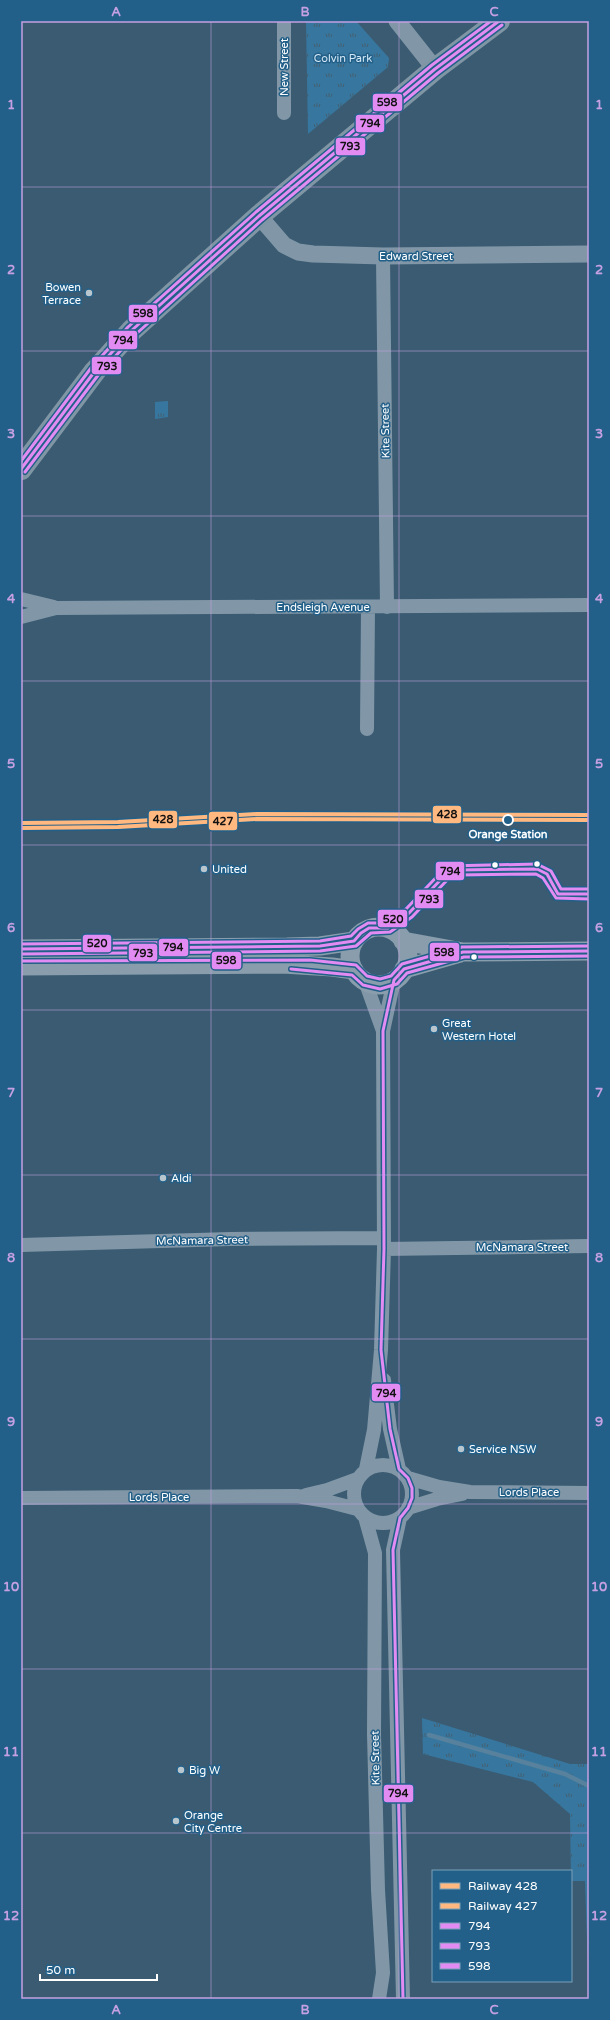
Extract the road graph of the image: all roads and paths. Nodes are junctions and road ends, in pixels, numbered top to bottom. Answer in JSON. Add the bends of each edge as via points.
{"nodes":[{"id":1,"x":284,"y":21,"type":"edge"},
{"id":2,"x":397,"y":21,"type":"edge"},
{"id":3,"x":499,"y":21,"type":"edge"},
{"id":4,"x":435,"y":68,"type":"junction"},
{"id":5,"x":284,"y":113,"type":"dead end"},
{"id":6,"x":259,"y":216,"type":"junction"},
{"id":7,"x":589,"y":254,"type":"edge"},
{"id":8,"x":383,"y":256,"type":"junction"},
{"id":9,"x":21,"y":469,"type":"edge"},
{"id":10,"x":21,"y":599,"type":"edge"},
{"id":11,"x":589,"y":605,"type":"edge"},
{"id":12,"x":368,"y":607,"type":"junction"},
{"id":13,"x":387,"y":607,"type":"junction"},
{"id":14,"x":56,"y":608,"type":"junction"},
{"id":15,"x":21,"y":617,"type":"edge"},
{"id":16,"x":368,"y":729,"type":"dead end"},
{"id":17,"x":403,"y":940,"type":"junction"},
{"id":18,"x":354,"y":941,"type":"junction"},
{"id":19,"x":21,"y":949,"type":"edge"},
{"id":20,"x":589,"y":950,"type":"edge"},
{"id":21,"x":463,"y":952,"type":"junction"},
{"id":22,"x":21,"y":966,"type":"edge"},
{"id":23,"x":399,"y":974,"type":"junction"},
{"id":24,"x":359,"y":976,"type":"junction"},
{"id":25,"x":383,"y":1031,"type":"junction"},
{"id":26,"x":384,"y":1243,"type":"junction"},
{"id":27,"x":21,"y":1245,"type":"edge"},
{"id":28,"x":589,"y":1246,"type":"edge"},
{"id":29,"x":381,"y":1350,"type":"junction"},
{"id":30,"x":366,"y":1469,"type":"junction"},
{"id":31,"x":404,"y":1474,"type":"junction"},
{"id":32,"x":357,"y":1479,"type":"junction"},
{"id":33,"x":470,"y":1492,"type":"junction"},
{"id":34,"x":589,"y":1493,"type":"edge"},
{"id":35,"x":297,"y":1496,"type":"junction"},
{"id":36,"x":21,"y":1498,"type":"edge"},
{"id":37,"x":361,"y":1513,"type":"junction"},
{"id":38,"x":404,"y":1513,"type":"junction"},
{"id":39,"x":379,"y":1999,"type":"edge"},
{"id":40,"x":403,"y":1999,"type":"edge"}],
"edges":[{"from":1,"to":5,"type":"street","name":"New Street"},
{"from":2,"to":4,"type":"street"},
{"from":3,"to":4,"type":"highway"},
{"from":4,"to":6,"type":"highway"},
{"from":6,"to":8,"type":"street","name":"Edward Street","via":[[284,245],[298,252]]},
{"from":6,"to":9,"type":"highway","via":[[112,350]]},
{"from":7,"to":8,"type":"street","name":"Edward Street"},
{"from":8,"to":13,"type":"street","name":"Kite Street"},
{"from":10,"to":14,"type":"street","name":"Endsleigh Avenue"},
{"from":11,"to":13,"type":"street","name":"Endsleigh Avenue"},
{"from":12,"to":13,"type":"street","name":"Endsleigh Avenue"},
{"from":12,"to":14,"type":"street","name":"Endsleigh Avenue"},
{"from":12,"to":16,"type":"street"},
{"from":14,"to":15,"type":"street","name":"Endsleigh Avenue"},
{"from":17,"to":18,"type":"main road","via":[[388,928],[379,927],[369,928]]},
{"from":17,"to":21,"type":"main road"},
{"from":17,"to":23,"type":"main road","via":[[407,960]]},
{"from":18,"to":19,"type":"main road","via":[[287,948]]},
{"from":18,"to":24,"type":"main road","via":[[350,955]]},
{"from":20,"to":21,"type":"main road"},
{"from":21,"to":23,"type":"main road"},
{"from":22,"to":24,"type":"main road","via":[[283,964],[318,966]]},
{"from":23,"to":24,"type":"main road","via":[[380,984]]},
{"from":23,"to":25,"type":"street"},
{"from":24,"to":25,"type":"street"},
{"from":25,"to":26,"type":"street"},
{"from":26,"to":27,"type":"street","name":"McNamara Street","via":[[231,1239]]},
{"from":26,"to":28,"type":"street","name":"McNamara Street"},
{"from":26,"to":29,"type":"street"},
{"from":29,"to":30,"type":"street","via":[[374,1430]]},
{"from":29,"to":31,"type":"street","via":[[390,1429]]},
{"from":30,"to":31,"type":"street","via":[[383,1464]]},
{"from":30,"to":32,"type":"street"},
{"from":31,"to":33,"type":"street","name":"Lords Place","via":[[439,1487]]},
{"from":31,"to":38,"type":"street","via":[[412,1488],[412,1498]]},
{"from":32,"to":35,"type":"street","name":"Lords Place","via":[[327,1490]]},
{"from":32,"to":37,"type":"street","via":[[353,1494]]},
{"from":33,"to":34,"type":"street","name":"Lords Place"},
{"from":33,"to":38,"type":"street","name":"Lords Place","via":[[437,1498]]},
{"from":35,"to":36,"type":"street","name":"Lords Place"},
{"from":35,"to":37,"type":"street","name":"Lords Place","via":[[326,1501]]},
{"from":37,"to":38,"type":"street","via":[[373,1522],[382,1523],[392,1522]]},
{"from":37,"to":39,"type":"street","name":"Kite Street","via":[[375,1553],[374,1734],[383,1973]]},
{"from":38,"to":40,"type":"street","name":"Kite Street","via":[[393,1550]]}]}
